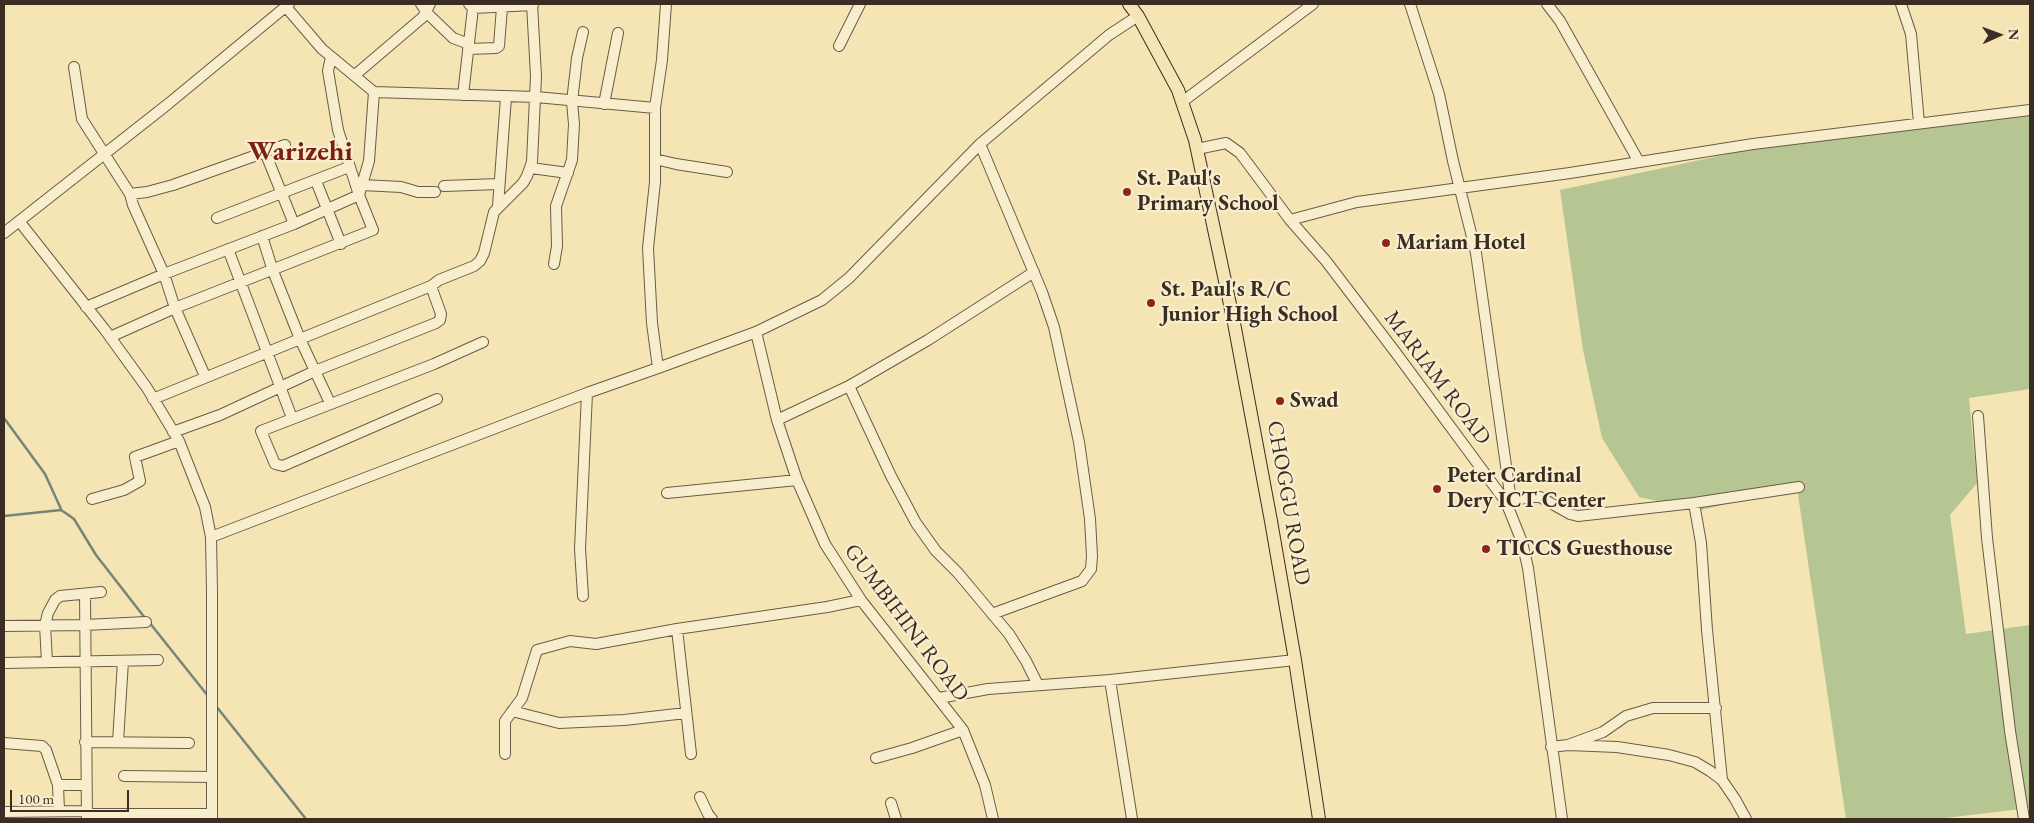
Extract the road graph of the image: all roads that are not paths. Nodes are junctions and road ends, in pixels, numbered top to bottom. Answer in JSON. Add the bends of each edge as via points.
{"nodes":[{"id":1,"x":533,"y":4,"type":"edge"},
{"id":2,"x":666,"y":4,"type":"edge"},
{"id":3,"x":860,"y":4,"type":"edge"},
{"id":4,"x":1129,"y":4,"type":"edge"},
{"id":5,"x":1312,"y":4,"type":"edge"},
{"id":6,"x":1410,"y":4,"type":"edge"},
{"id":7,"x":1547,"y":4,"type":"edge"},
{"id":8,"x":1901,"y":4,"type":"edge"},
{"id":9,"x":288,"y":6,"type":"edge"},
{"id":10,"x":471,"y":6,"type":"edge"},
{"id":11,"x":426,"y":7,"type":"edge"},
{"id":12,"x":502,"y":7,"type":"junction"},
{"id":13,"x":1138,"y":16,"type":"junction"},
{"id":14,"x":583,"y":32,"type":"dead end"},
{"id":15,"x":618,"y":32,"type":"dead end"},
{"id":16,"x":468,"y":46,"type":"junction"},
{"id":17,"x":839,"y":46,"type":"dead end"},
{"id":18,"x":331,"y":57,"type":"junction"},
{"id":19,"x":74,"y":67,"type":"dead end"},
{"id":20,"x":355,"y":75,"type":"junction"},
{"id":21,"x":374,"y":92,"type":"junction"},
{"id":22,"x":463,"y":95,"type":"junction"},
{"id":23,"x":506,"y":97,"type":"junction"},
{"id":24,"x":536,"y":97,"type":"junction"},
{"id":25,"x":572,"y":102,"type":"junction"},
{"id":26,"x":1182,"y":102,"type":"junction"},
{"id":27,"x":604,"y":104,"type":"junction"},
{"id":28,"x":655,"y":108,"type":"junction"},
{"id":29,"x":2030,"y":110,"type":"edge"},
{"id":30,"x":1919,"y":123,"type":"junction"},
{"id":31,"x":980,"y":144,"type":"junction"},
{"id":32,"x":285,"y":145,"type":"dead end"},
{"id":33,"x":1197,"y":149,"type":"junction"},
{"id":34,"x":265,"y":152,"type":"junction"},
{"id":35,"x":104,"y":153,"type":"junction"},
{"id":36,"x":656,"y":159,"type":"junction"},
{"id":37,"x":1639,"y":162,"type":"junction"},
{"id":38,"x":349,"y":167,"type":"junction"},
{"id":39,"x":530,"y":168,"type":"junction"},
{"id":40,"x":727,"y":172,"type":"dead end"},
{"id":41,"x":568,"y":173,"type":"junction"},
{"id":42,"x":316,"y":181,"type":"junction"},
{"id":43,"x":499,"y":184,"type":"junction"},
{"id":44,"x":1460,"y":188,"type":"junction"},
{"id":45,"x":360,"y":190,"type":"junction"},
{"id":46,"x":281,"y":193,"type":"junction"},
{"id":47,"x":130,"y":194,"type":"junction"},
{"id":48,"x":498,"y":206,"type":"junction"},
{"id":49,"x":326,"y":209,"type":"junction"},
{"id":50,"x":217,"y":218,"type":"dead end"},
{"id":51,"x":1290,"y":220,"type":"junction"},
{"id":52,"x":19,"y":221,"type":"junction"},
{"id":53,"x":294,"y":224,"type":"junction"},
{"id":54,"x":4,"y":233,"type":"edge"},
{"id":55,"x":262,"y":236,"type":"junction"},
{"id":56,"x":340,"y":244,"type":"junction"},
{"id":57,"x":228,"y":249,"type":"junction"},
{"id":58,"x":554,"y":264,"type":"dead end"},
{"id":59,"x":273,"y":271,"type":"junction"},
{"id":60,"x":1034,"y":272,"type":"junction"},
{"id":61,"x":164,"y":274,"type":"junction"},
{"id":62,"x":241,"y":284,"type":"junction"},
{"id":63,"x":432,"y":286,"type":"junction"},
{"id":64,"x":86,"y":307,"type":"junction"},
{"id":65,"x":175,"y":308,"type":"junction"},
{"id":66,"x":756,"y":332,"type":"junction"},
{"id":67,"x":110,"y":338,"type":"junction"},
{"id":68,"x":300,"y":338,"type":"junction"},
{"id":69,"x":482,"y":342,"type":"dead end"},
{"id":70,"x":267,"y":353,"type":"junction"},
{"id":71,"x":658,"y":368,"type":"junction"},
{"id":72,"x":315,"y":371,"type":"junction"},
{"id":73,"x":205,"y":376,"type":"junction"},
{"id":74,"x":280,"y":386,"type":"junction"},
{"id":75,"x":849,"y":386,"type":"junction"},
{"id":76,"x":587,"y":393,"type":"junction"},
{"id":77,"x":153,"y":398,"type":"junction"},
{"id":78,"x":437,"y":400,"type":"dead end"},
{"id":79,"x":330,"y":404,"type":"junction"},
{"id":80,"x":1978,"y":416,"type":"dead end"},
{"id":81,"x":292,"y":418,"type":"junction"},
{"id":82,"x":777,"y":420,"type":"junction"},
{"id":83,"x":176,"y":437,"type":"junction"},
{"id":84,"x":797,"y":480,"type":"junction"},
{"id":85,"x":1799,"y":487,"type":"dead end"},
{"id":86,"x":667,"y":494,"type":"dead end"},
{"id":87,"x":92,"y":499,"type":"dead end"},
{"id":88,"x":1508,"y":502,"type":"junction"},
{"id":89,"x":1694,"y":504,"type":"junction"},
{"id":90,"x":211,"y":537,"type":"junction"},
{"id":91,"x":101,"y":592,"type":"dead end"},
{"id":92,"x":85,"y":594,"type":"junction"},
{"id":93,"x":582,"y":596,"type":"dead end"},
{"id":94,"x":861,"y":600,"type":"junction"},
{"id":95,"x":992,"y":614,"type":"junction"},
{"id":96,"x":146,"y":622,"type":"dead end"},
{"id":97,"x":45,"y":625,"type":"junction"},
{"id":98,"x":85,"y":625,"type":"junction"},
{"id":99,"x":4,"y":626,"type":"edge"},
{"id":100,"x":677,"y":629,"type":"junction"},
{"id":101,"x":158,"y":660,"type":"dead end"},
{"id":102,"x":1295,"y":660,"type":"junction"},
{"id":103,"x":123,"y":661,"type":"junction"},
{"id":104,"x":47,"y":662,"type":"junction"},
{"id":105,"x":85,"y":662,"type":"junction"},
{"id":106,"x":4,"y":664,"type":"edge"},
{"id":107,"x":1110,"y":680,"type":"junction"},
{"id":108,"x":1038,"y":685,"type":"junction"},
{"id":109,"x":939,"y":698,"type":"junction"},
{"id":110,"x":1716,"y":708,"type":"junction"},
{"id":111,"x":512,"y":710,"type":"junction"},
{"id":112,"x":686,"y":713,"type":"junction"},
{"id":113,"x":963,"y":730,"type":"junction"},
{"id":114,"x":85,"y":742,"type":"junction"},
{"id":115,"x":118,"y":742,"type":"junction"},
{"id":116,"x":4,"y":743,"type":"edge"},
{"id":117,"x":189,"y":743,"type":"dead end"},
{"id":118,"x":1568,"y":745,"type":"junction"},
{"id":119,"x":1551,"y":747,"type":"junction"},
{"id":120,"x":505,"y":754,"type":"dead end"},
{"id":121,"x":690,"y":754,"type":"dead end"},
{"id":122,"x":876,"y":758,"type":"dead end"},
{"id":123,"x":124,"y":776,"type":"dead end"},
{"id":124,"x":212,"y":777,"type":"junction"},
{"id":125,"x":1722,"y":780,"type":"junction"},
{"id":126,"x":58,"y":785,"type":"junction"},
{"id":127,"x":86,"y":785,"type":"junction"},
{"id":128,"x":700,"y":797,"type":"dead end"},
{"id":129,"x":891,"y":803,"type":"dead end"},
{"id":130,"x":59,"y":811,"type":"junction"},
{"id":131,"x":4,"y":812,"type":"edge"},
{"id":132,"x":87,"y":815,"type":"edge"},
{"id":133,"x":212,"y":816,"type":"edge"},
{"id":134,"x":712,"y":819,"type":"edge"},
{"id":135,"x":896,"y":819,"type":"edge"},
{"id":136,"x":993,"y":819,"type":"edge"},
{"id":137,"x":1132,"y":819,"type":"edge"},
{"id":138,"x":1319,"y":819,"type":"edge"},
{"id":139,"x":1562,"y":819,"type":"edge"},
{"id":140,"x":1746,"y":819,"type":"edge"},
{"id":141,"x":2024,"y":819,"type":"edge"}],
"edges":[{"from":1,"to":12,"type":"street"},
{"from":1,"to":24,"type":"street"},
{"from":2,"to":28,"type":"street"},
{"from":3,"to":17,"type":"street"},
{"from":4,"to":13,"type":"main road","name":"CHOGGU ROAD"},
{"from":5,"to":26,"type":"street"},
{"from":6,"to":44,"type":"street","via":[[1439,94]]},
{"from":7,"to":37,"type":"street","via":[[1560,21]]},
{"from":8,"to":30,"type":"street","via":[[1911,34]]},
{"from":9,"to":18,"type":"street"},
{"from":9,"to":35,"type":"street"},
{"from":10,"to":12,"type":"street"},
{"from":10,"to":16,"type":"street"},
{"from":11,"to":16,"type":"street","via":[[453,38]]},
{"from":11,"to":20,"type":"street"},
{"from":12,"to":16,"type":"street","via":[[499,46]]},
{"from":13,"to":26,"type":"main road","name":"CHOGGU ROAD"},
{"from":13,"to":31,"type":"street","via":[[1109,35]]},
{"from":14,"to":25,"type":"street"},
{"from":15,"to":27,"type":"street"},
{"from":16,"to":22,"type":"street"},
{"from":18,"to":20,"type":"street"},
{"from":18,"to":38,"type":"street","via":[[328,71],[330,89]]},
{"from":19,"to":35,"type":"street","via":[[82,119]]},
{"from":20,"to":21,"type":"street"},
{"from":21,"to":22,"type":"street"},
{"from":21,"to":45,"type":"street","via":[[369,161]]},
{"from":22,"to":23,"type":"street"},
{"from":23,"to":24,"type":"street"},
{"from":23,"to":43,"type":"street"},
{"from":24,"to":25,"type":"street"},
{"from":24,"to":39,"type":"street"},
{"from":25,"to":27,"type":"street"},
{"from":25,"to":41,"type":"street","via":[[572,160]]},
{"from":26,"to":33,"type":"main road","name":"CHOGGU ROAD"},
{"from":27,"to":28,"type":"street"},
{"from":28,"to":36,"type":"street"},
{"from":29,"to":30,"type":"street"},
{"from":30,"to":37,"type":"street"},
{"from":31,"to":60,"type":"street"},
{"from":31,"to":66,"type":"street","via":[[829,295]]},
{"from":32,"to":34,"type":"street"},
{"from":33,"to":51,"type":"street","name":"MARIAM ROAD","via":[[1226,143],[1240,153]]},
{"from":33,"to":102,"type":"main road","name":"CHOGGU ROAD","via":[[1236,332]]},
{"from":34,"to":46,"type":"street"},
{"from":34,"to":47,"type":"street","via":[[173,185]]},
{"from":35,"to":47,"type":"street"},
{"from":35,"to":52,"type":"street"},
{"from":36,"to":40,"type":"street"},
{"from":36,"to":71,"type":"street","via":[[648,248]]},
{"from":37,"to":44,"type":"street"},
{"from":38,"to":42,"type":"street"},
{"from":38,"to":45,"type":"street"},
{"from":39,"to":41,"type":"street"},
{"from":39,"to":48,"type":"street","via":[[523,183]]},
{"from":41,"to":58,"type":"street","via":[[556,206]]},
{"from":42,"to":46,"type":"street"},
{"from":42,"to":49,"type":"street"},
{"from":43,"to":45,"type":"street","via":[[418,192],[400,187]]},
{"from":43,"to":48,"type":"street"},
{"from":44,"to":51,"type":"street","via":[[1357,202]]},
{"from":44,"to":88,"type":"street","via":[[1482,286]]},
{"from":45,"to":49,"type":"street"},
{"from":45,"to":56,"type":"street","via":[[373,230]]},
{"from":46,"to":50,"type":"street"},
{"from":46,"to":53,"type":"street"},
{"from":47,"to":61,"type":"street"},
{"from":48,"to":63,"type":"street","via":[[480,261]]},
{"from":49,"to":53,"type":"street"},
{"from":49,"to":56,"type":"street"},
{"from":51,"to":88,"type":"street","name":"MARIAM ROAD","via":[[1326,261]]},
{"from":52,"to":54,"type":"street"},
{"from":52,"to":64,"type":"street"},
{"from":53,"to":55,"type":"street"},
{"from":55,"to":57,"type":"street"},
{"from":55,"to":59,"type":"street"},
{"from":56,"to":59,"type":"street"},
{"from":57,"to":61,"type":"street"},
{"from":57,"to":62,"type":"street"},
{"from":59,"to":62,"type":"street"},
{"from":59,"to":68,"type":"street"},
{"from":60,"to":75,"type":"street"},
{"from":60,"to":95,"type":"street","via":[[1054,327],[1079,442],[1090,519],[1091,569],[1082,581]]},
{"from":61,"to":64,"type":"street"},
{"from":61,"to":65,"type":"street"},
{"from":62,"to":65,"type":"street"},
{"from":62,"to":70,"type":"street"},
{"from":63,"to":68,"type":"street"},
{"from":63,"to":72,"type":"street","via":[[440,320]]},
{"from":64,"to":67,"type":"street"},
{"from":65,"to":67,"type":"street"},
{"from":65,"to":73,"type":"street"},
{"from":66,"to":71,"type":"street"},
{"from":66,"to":82,"type":"street","name":"GUMBIHINI ROAD"},
{"from":67,"to":77,"type":"street"},
{"from":68,"to":70,"type":"street"},
{"from":68,"to":72,"type":"street"},
{"from":69,"to":79,"type":"street"},
{"from":70,"to":73,"type":"street"},
{"from":70,"to":74,"type":"street"},
{"from":71,"to":76,"type":"street"},
{"from":72,"to":74,"type":"street"},
{"from":72,"to":79,"type":"street"},
{"from":73,"to":77,"type":"street"},
{"from":74,"to":81,"type":"street"},
{"from":74,"to":83,"type":"street"},
{"from":75,"to":82,"type":"street"},
{"from":75,"to":95,"type":"street","via":[[916,522],[936,551]]},
{"from":76,"to":90,"type":"street"},
{"from":76,"to":93,"type":"street","via":[[580,549]]},
{"from":77,"to":83,"type":"street"},
{"from":78,"to":81,"type":"street","via":[[280,466],[275,464],[261,431]]},
{"from":79,"to":81,"type":"street"},
{"from":80,"to":141,"type":"street","via":[[1987,538],[2010,732]]},
{"from":82,"to":84,"type":"street","name":"GUMBIHINI ROAD"},
{"from":83,"to":87,"type":"street","via":[[135,457],[140,481],[124,490]]},
{"from":83,"to":90,"type":"street","via":[[205,507]]},
{"from":84,"to":86,"type":"street"},
{"from":84,"to":94,"type":"street","name":"GUMBIHINI ROAD","via":[[825,544]]},
{"from":85,"to":89,"type":"street"},
{"from":88,"to":89,"type":"street","via":[[1540,497],[1578,516]]},
{"from":88,"to":119,"type":"street","name":"MARIAM ROAD","via":[[1528,568]]},
{"from":89,"to":110,"type":"street","via":[[1701,543]]},
{"from":90,"to":124,"type":"street"},
{"from":91,"to":92,"type":"street"},
{"from":92,"to":97,"type":"street","via":[[57,598]]},
{"from":92,"to":98,"type":"street"},
{"from":94,"to":100,"type":"street"},
{"from":94,"to":109,"type":"street","name":"GUMBIHINI ROAD"},
{"from":95,"to":108,"type":"street","via":[[1022,654]]},
{"from":96,"to":98,"type":"street"},
{"from":97,"to":98,"type":"street"},
{"from":97,"to":99,"type":"street"},
{"from":97,"to":104,"type":"street"},
{"from":98,"to":105,"type":"street"},
{"from":100,"to":111,"type":"street","via":[[596,644],[570,642],[537,650],[522,698]]},
{"from":100,"to":112,"type":"street"},
{"from":101,"to":103,"type":"street"},
{"from":102,"to":107,"type":"street"},
{"from":102,"to":138,"type":"main road","name":"CHOGGU ROAD"},
{"from":103,"to":105,"type":"street"},
{"from":103,"to":115,"type":"street"},
{"from":104,"to":105,"type":"street"},
{"from":104,"to":106,"type":"street"},
{"from":105,"to":114,"type":"street"},
{"from":107,"to":108,"type":"street"},
{"from":107,"to":137,"type":"street"},
{"from":108,"to":109,"type":"street","via":[[988,689]]},
{"from":109,"to":113,"type":"street","name":"GUMBIHINI ROAD"},
{"from":110,"to":118,"type":"street","via":[[1653,708],[1626,716],[1603,732]]},
{"from":110,"to":125,"type":"street"},
{"from":111,"to":112,"type":"street","via":[[559,723]]},
{"from":111,"to":120,"type":"street","via":[[504,721]]},
{"from":112,"to":121,"type":"street"},
{"from":113,"to":122,"type":"street"},
{"from":113,"to":136,"type":"street","name":"GUMBIHINI ROAD","via":[[985,785]]},
{"from":114,"to":115,"type":"street"},
{"from":114,"to":127,"type":"street"},
{"from":115,"to":117,"type":"street"},
{"from":116,"to":126,"type":"street","via":[[45,748]]},
{"from":118,"to":119,"type":"street"},
{"from":118,"to":125,"type":"street","via":[[1617,747],[1669,755],[1695,762]]},
{"from":119,"to":139,"type":"street","name":"MARIAM ROAD"},
{"from":123,"to":124,"type":"street"},
{"from":124,"to":133,"type":"street"},
{"from":125,"to":140,"type":"street"},
{"from":126,"to":127,"type":"street"},
{"from":126,"to":130,"type":"street"},
{"from":127,"to":132,"type":"street"},
{"from":128,"to":134,"type":"street"},
{"from":129,"to":135,"type":"street"},
{"from":130,"to":131,"type":"street"},
{"from":130,"to":132,"type":"street"},
{"from":132,"to":133,"type":"street"}]}
